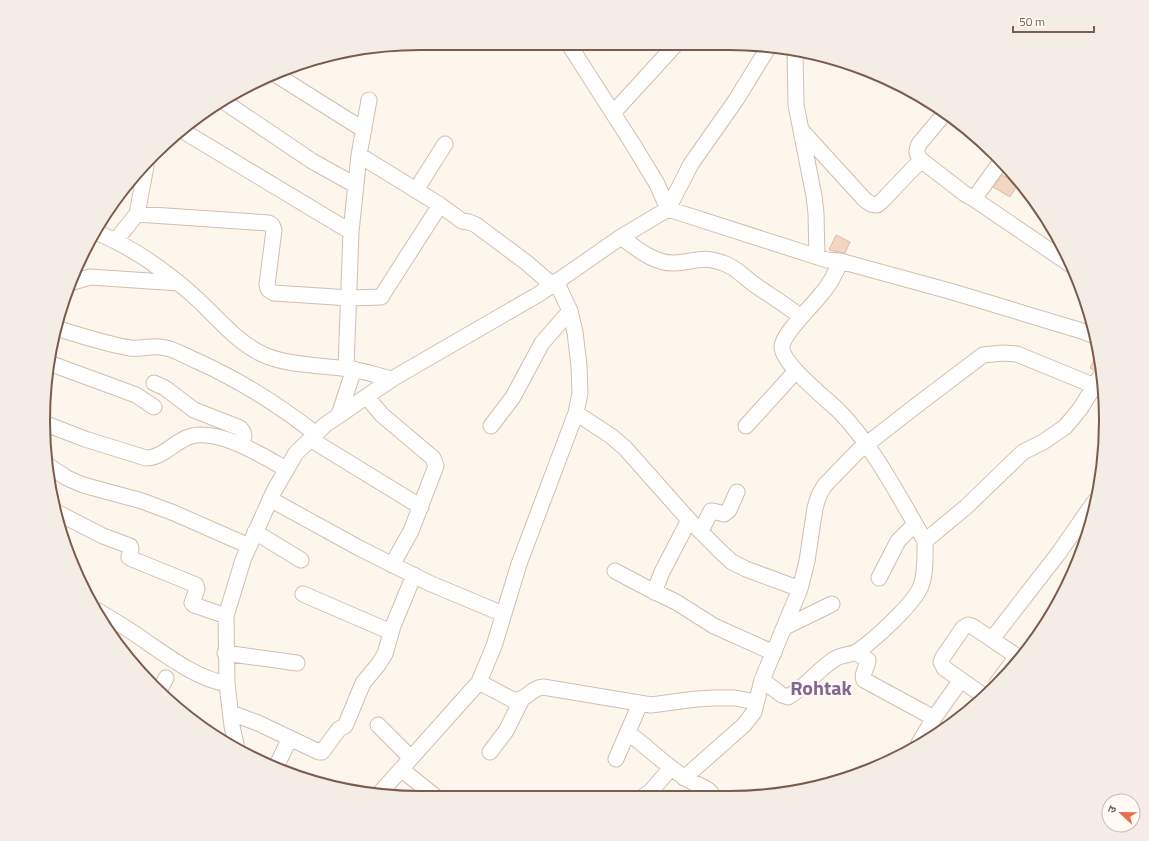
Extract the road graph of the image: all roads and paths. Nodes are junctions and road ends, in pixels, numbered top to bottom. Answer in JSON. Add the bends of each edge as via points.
{"nodes":[{"id":1,"x":572,"y":50,"type":"edge"},
{"id":2,"x":671,"y":50,"type":"edge"},
{"id":3,"x":766,"y":52,"type":"edge"},
{"id":4,"x":794,"y":56,"type":"edge"},
{"id":5,"x":280,"y":77,"type":"edge"},
{"id":6,"x":370,"y":100,"type":"dead end"},
{"id":7,"x":228,"y":104,"type":"edge"},
{"id":8,"x":613,"y":113,"type":"junction"},
{"id":9,"x":941,"y":117,"type":"edge"},
{"id":10,"x":364,"y":130,"type":"junction"},
{"id":11,"x":801,"y":130,"type":"junction"},
{"id":12,"x":187,"y":133,"type":"edge"},
{"id":13,"x":445,"y":144,"type":"dead end"},
{"id":14,"x":359,"y":155,"type":"junction"},
{"id":15,"x":920,"y":160,"type":"junction"},
{"id":16,"x":997,"y":166,"type":"edge"},
{"id":17,"x":145,"y":173,"type":"edge"},
{"id":18,"x":355,"y":185,"type":"junction"},
{"id":19,"x":416,"y":190,"type":"junction"},
{"id":20,"x":974,"y":199,"type":"junction"},
{"id":21,"x":440,"y":205,"type":"junction"},
{"id":22,"x":668,"y":210,"type":"junction"},
{"id":23,"x":137,"y":214,"type":"junction"},
{"id":24,"x":351,"y":232,"type":"junction"},
{"id":25,"x":101,"y":234,"type":"edge"},
{"id":26,"x":621,"y":237,"type":"junction"},
{"id":27,"x":116,"y":240,"type":"junction"},
{"id":28,"x":1062,"y":259,"type":"edge"},
{"id":29,"x":831,"y":262,"type":"junction"},
{"id":30,"x":77,"y":281,"type":"edge"},
{"id":31,"x":179,"y":283,"type":"junction"},
{"id":32,"x":554,"y":283,"type":"junction"},
{"id":33,"x":350,"y":298,"type":"junction"},
{"id":34,"x":570,"y":311,"type":"junction"},
{"id":35,"x":801,"y":317,"type":"junction"},
{"id":36,"x":62,"y":330,"type":"edge"},
{"id":37,"x":1088,"y":333,"type":"edge"},
{"id":38,"x":1091,"y":345,"type":"edge"},
{"id":39,"x":54,"y":365,"type":"edge"},
{"id":40,"x":350,"y":369,"type":"junction"},
{"id":41,"x":796,"y":371,"type":"junction"},
{"id":42,"x":392,"y":379,"type":"junction"},
{"id":43,"x":1097,"y":380,"type":"edge"},
{"id":44,"x":1097,"y":382,"type":"edge"},
{"id":45,"x":154,"y":383,"type":"dead end"},
{"id":46,"x":368,"y":397,"type":"junction"},
{"id":47,"x":154,"y":407,"type":"dead end"},
{"id":48,"x":576,"y":413,"type":"junction"},
{"id":49,"x":339,"y":415,"type":"junction"},
{"id":50,"x":50,"y":426,"type":"edge"},
{"id":51,"x":491,"y":426,"type":"dead end"},
{"id":52,"x":746,"y":426,"type":"dead end"},
{"id":53,"x":313,"y":436,"type":"junction"},
{"id":54,"x":867,"y":444,"type":"junction"},
{"id":55,"x":241,"y":445,"type":"junction"},
{"id":56,"x":53,"y":468,"type":"edge"},
{"id":57,"x":286,"y":469,"type":"junction"},
{"id":58,"x":737,"y":492,"type":"dead end"},
{"id":59,"x":270,"y":499,"type":"junction"},
{"id":60,"x":421,"y":507,"type":"junction"},
{"id":61,"x":1087,"y":513,"type":"edge"},
{"id":62,"x":63,"y":516,"type":"edge"},
{"id":63,"x":689,"y":520,"type":"junction"},
{"id":64,"x":915,"y":524,"type":"junction"},
{"id":65,"x":701,"y":531,"type":"junction"},
{"id":66,"x":252,"y":539,"type":"junction"},
{"id":67,"x":925,"y":541,"type":"junction"},
{"id":68,"x":301,"y":560,"type":"dead end"},
{"id":69,"x":392,"y":564,"type":"junction"},
{"id":70,"x":615,"y":571,"type":"dead end"},
{"id":71,"x":414,"y":575,"type":"junction"},
{"id":72,"x":879,"y":578,"type":"dead end"},
{"id":73,"x":800,"y":589,"type":"junction"},
{"id":74,"x":654,"y":592,"type":"junction"},
{"id":75,"x":303,"y":594,"type":"dead end"},
{"id":76,"x":832,"y":604,"type":"dead end"},
{"id":77,"x":503,"y":614,"type":"junction"},
{"id":78,"x":106,"y":615,"type":"edge"},
{"id":79,"x":226,"y":616,"type":"junction"},
{"id":80,"x":785,"y":627,"type":"junction"},
{"id":81,"x":391,"y":632,"type":"junction"},
{"id":82,"x":992,"y":639,"type":"junction"},
{"id":83,"x":856,"y":652,"type":"junction"},
{"id":84,"x":225,"y":653,"type":"junction"},
{"id":85,"x":774,"y":653,"type":"junction"},
{"id":86,"x":1015,"y":655,"type":"edge"},
{"id":87,"x":297,"y":663,"type":"dead end"},
{"id":88,"x":762,"y":680,"type":"junction"},
{"id":89,"x":961,"y":680,"type":"junction"},
{"id":90,"x":479,"y":682,"type":"junction"},
{"id":91,"x":227,"y":684,"type":"junction"},
{"id":92,"x":979,"y":693,"type":"edge"},
{"id":93,"x":522,"y":699,"type":"junction"},
{"id":94,"x":756,"y":702,"type":"junction"},
{"id":95,"x":640,"y":704,"type":"junction"},
{"id":96,"x":231,"y":714,"type":"junction"},
{"id":97,"x":934,"y":718,"type":"junction"},
{"id":98,"x":378,"y":724,"type":"dead end"},
{"id":99,"x":628,"y":733,"type":"junction"},
{"id":100,"x":924,"y":735,"type":"edge"},
{"id":101,"x":290,"y":738,"type":"junction"},
{"id":102,"x":236,"y":741,"type":"edge"},
{"id":103,"x":490,"y":752,"type":"dead end"},
{"id":104,"x":411,"y":758,"type":"junction"},
{"id":105,"x":616,"y":759,"type":"dead end"},
{"id":106,"x":278,"y":763,"type":"edge"},
{"id":107,"x":671,"y":768,"type":"junction"},
{"id":108,"x":401,"y":769,"type":"junction"},
{"id":109,"x":684,"y":778,"type":"junction"},
{"id":110,"x":383,"y":789,"type":"edge"},
{"id":111,"x":428,"y":791,"type":"edge"},
{"id":112,"x":650,"y":791,"type":"edge"},
{"id":113,"x":711,"y":791,"type":"edge"}],
"edges":[{"from":1,"to":8,"type":"street"},
{"from":2,"to":8,"type":"street"},
{"from":3,"to":22,"type":"street","via":[[736,100],[691,164]]},
{"from":4,"to":11,"type":"street","via":[[796,106]]},
{"from":5,"to":10,"type":"street"},
{"from":6,"to":10,"type":"street"},
{"from":7,"to":18,"type":"street","via":[[312,161]]},
{"from":8,"to":22,"type":"street","via":[[657,184]]},
{"from":9,"to":15,"type":"street","via":[[916,150]]},
{"from":10,"to":14,"type":"street"},
{"from":11,"to":15,"type":"street","via":[[871,204],[877,205],[882,201]]},
{"from":11,"to":29,"type":"street","via":[[814,202]]},
{"from":12,"to":24,"type":"street"},
{"from":13,"to":19,"type":"street"},
{"from":14,"to":18,"type":"street"},
{"from":14,"to":19,"type":"street"},
{"from":15,"to":20,"type":"street"},
{"from":16,"to":20,"type":"street"},
{"from":17,"to":23,"type":"street"},
{"from":18,"to":24,"type":"street"},
{"from":19,"to":21,"type":"street"},
{"from":20,"to":28,"type":"street"},
{"from":21,"to":32,"type":"street","via":[[462,221],[476,225]]},
{"from":21,"to":33,"type":"street","via":[[381,297]]},
{"from":22,"to":26,"type":"street"},
{"from":22,"to":29,"type":"street"},
{"from":23,"to":27,"type":"street"},
{"from":23,"to":33,"type":"street","via":[[269,223],[274,230],[267,285],[270,292]]},
{"from":24,"to":33,"type":"street"},
{"from":25,"to":27,"type":"street"},
{"from":26,"to":32,"type":"street"},
{"from":26,"to":35,"type":"street","via":[[642,252],[666,263],[704,258],[724,263]]},
{"from":27,"to":31,"type":"street"},
{"from":29,"to":35,"type":"street","via":[[820,297]]},
{"from":29,"to":37,"type":"street","via":[[954,292]]},
{"from":29,"to":38,"type":"street"},
{"from":30,"to":31,"type":"street","via":[[90,277]]},
{"from":31,"to":40,"type":"street","via":[[235,335],[261,353],[285,361]]},
{"from":32,"to":34,"type":"street"},
{"from":32,"to":42,"type":"street"},
{"from":33,"to":40,"type":"street"},
{"from":34,"to":48,"type":"street","via":[[579,366],[580,393]]},
{"from":34,"to":51,"type":"street","via":[[542,343],[513,397]]},
{"from":35,"to":41,"type":"street","via":[[782,344],[784,356]]},
{"from":36,"to":53,"type":"street","via":[[132,348],[167,348],[216,370],[267,399],[290,414]]},
{"from":39,"to":47,"type":"street","via":[[136,395]]},
{"from":40,"to":42,"type":"street"},
{"from":40,"to":49,"type":"street"},
{"from":41,"to":52,"type":"street"},
{"from":41,"to":54,"type":"street","via":[[838,411]]},
{"from":42,"to":46,"type":"street"},
{"from":43,"to":54,"type":"street","via":[[1017,354],[983,355]]},
{"from":44,"to":67,"type":"street","via":[[1065,427],[1022,452],[966,507]]},
{"from":45,"to":55,"type":"street","via":[[168,390],[194,410],[240,428],[244,435]]},
{"from":46,"to":49,"type":"street"},
{"from":46,"to":60,"type":"street","via":[[382,415],[429,454],[435,462],[436,466]]},
{"from":48,"to":63,"type":"street","via":[[625,448]]},
{"from":48,"to":77,"type":"street","via":[[519,564]]},
{"from":49,"to":53,"type":"street"},
{"from":50,"to":55,"type":"street","via":[[146,458],[159,455],[188,437],[200,435],[215,436]]},
{"from":53,"to":57,"type":"street","via":[[296,453]]},
{"from":53,"to":60,"type":"street"},
{"from":54,"to":64,"type":"street"},
{"from":54,"to":73,"type":"street","via":[[819,495],[808,561]]},
{"from":55,"to":57,"type":"street"},
{"from":56,"to":66,"type":"street","via":[[83,485],[142,501]]},
{"from":57,"to":59,"type":"street"},
{"from":58,"to":65,"type":"street","via":[[729,510],[724,514],[711,511]]},
{"from":59,"to":66,"type":"street"},
{"from":59,"to":69,"type":"street"},
{"from":60,"to":69,"type":"street","via":[[406,541]]},
{"from":61,"to":82,"type":"street"},
{"from":62,"to":79,"type":"street","via":[[102,536],[130,546],[129,556],[132,559],[196,585],[192,604]]},
{"from":63,"to":65,"type":"street"},
{"from":63,"to":74,"type":"street"},
{"from":64,"to":67,"type":"street"},
{"from":64,"to":72,"type":"street","via":[[898,542]]},
{"from":65,"to":73,"type":"street","via":[[732,562]]},
{"from":66,"to":68,"type":"street"},
{"from":66,"to":79,"type":"street"},
{"from":67,"to":83,"type":"street","via":[[924,571],[921,586],[914,599],[872,641]]},
{"from":69,"to":71,"type":"street"},
{"from":70,"to":74,"type":"street"},
{"from":71,"to":77,"type":"street"},
{"from":71,"to":81,"type":"street"},
{"from":73,"to":80,"type":"street"},
{"from":74,"to":85,"type":"street","via":[[676,602],[714,626]]},
{"from":75,"to":81,"type":"street"},
{"from":76,"to":80,"type":"street"},
{"from":77,"to":90,"type":"street","via":[[494,646]]},
{"from":78,"to":91,"type":"street","via":[[178,664],[206,678]]},
{"from":79,"to":84,"type":"street"},
{"from":80,"to":85,"type":"street"},
{"from":81,"to":101,"type":"street","via":[[385,654],[363,683],[345,726],[339,729],[324,750],[319,752]]},
{"from":82,"to":86,"type":"street"},
{"from":82,"to":89,"type":"street","via":[[972,626],[963,628],[941,662],[944,668]]},
{"from":83,"to":88,"type":"street","via":[[832,660],[788,697]]},
{"from":83,"to":97,"type":"street","via":[[868,660],[864,680]]},
{"from":84,"to":87,"type":"street"},
{"from":84,"to":91,"type":"street"},
{"from":85,"to":88,"type":"street"},
{"from":88,"to":94,"type":"street"},
{"from":89,"to":92,"type":"street"},
{"from":89,"to":97,"type":"street"},
{"from":90,"to":93,"type":"street","via":[[513,700]]},
{"from":90,"to":104,"type":"street"},
{"from":91,"to":96,"type":"street"},
{"from":93,"to":95,"type":"street","via":[[533,689],[543,687]]},
{"from":93,"to":103,"type":"street","via":[[506,731]]},
{"from":94,"to":95,"type":"street","via":[[716,698]]},
{"from":94,"to":109,"type":"street","via":[[754,712],[744,725]]},
{"from":95,"to":99,"type":"street"},
{"from":96,"to":101,"type":"street"},
{"from":96,"to":102,"type":"street"},
{"from":97,"to":100,"type":"street"},
{"from":98,"to":104,"type":"street"},
{"from":99,"to":105,"type":"street"},
{"from":99,"to":107,"type":"street"},
{"from":101,"to":106,"type":"street"},
{"from":104,"to":108,"type":"street"},
{"from":107,"to":109,"type":"street"},
{"from":107,"to":112,"type":"street"},
{"from":108,"to":110,"type":"street"},
{"from":108,"to":111,"type":"street"},
{"from":109,"to":113,"type":"street"}]}
